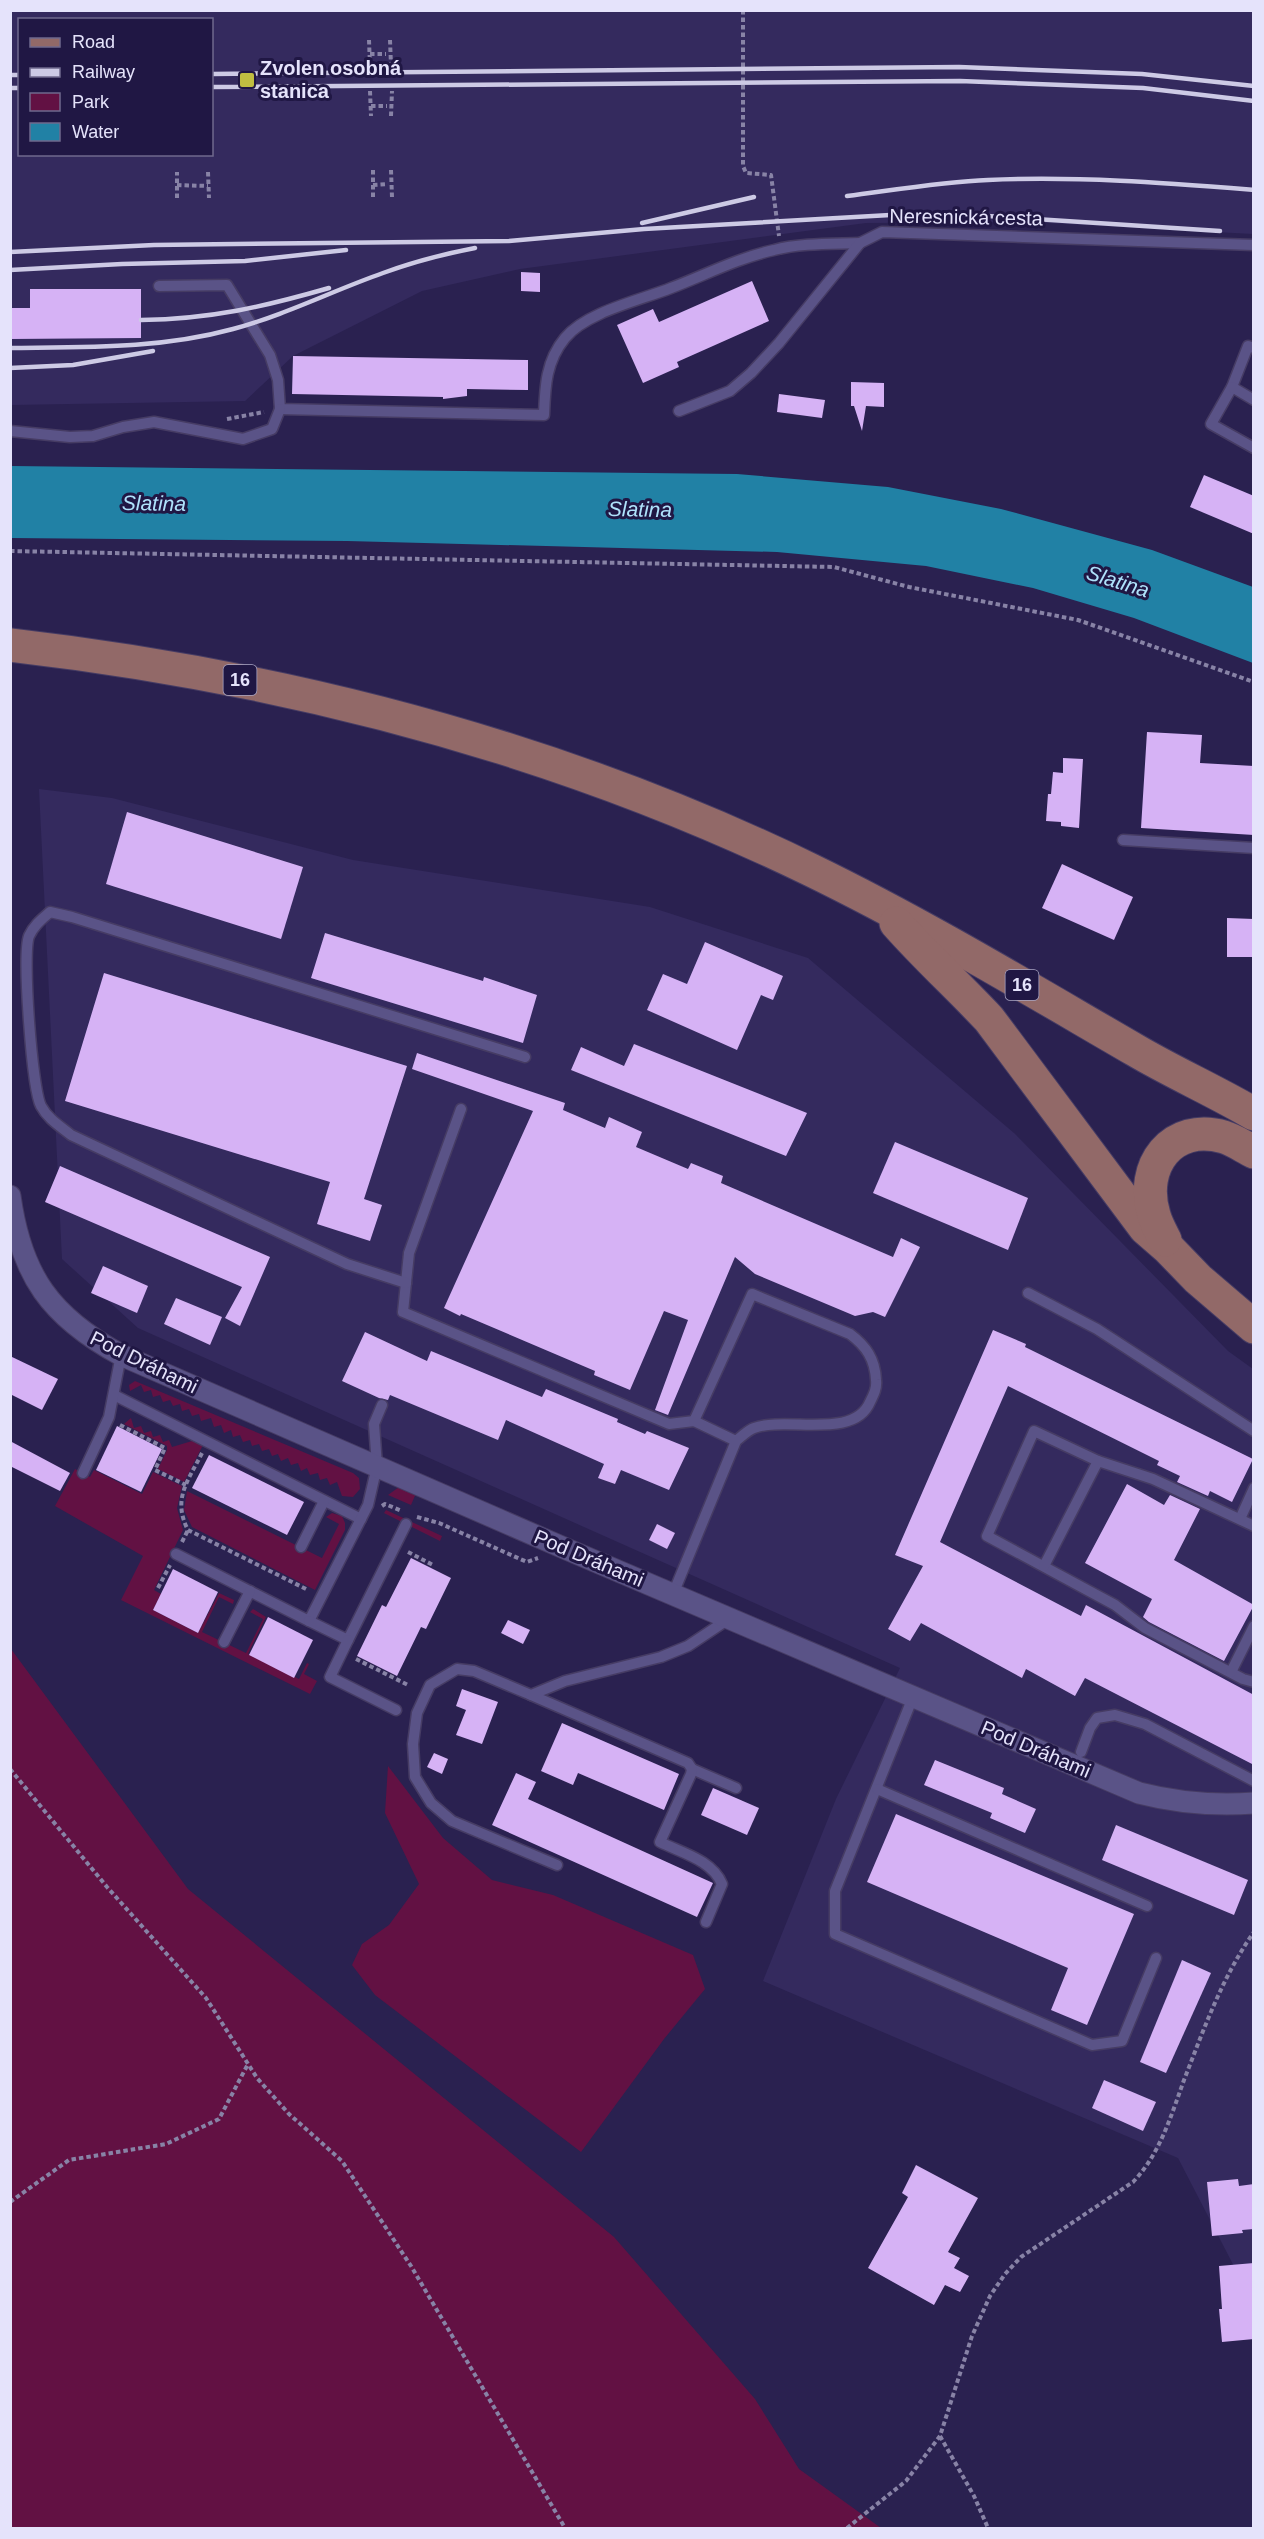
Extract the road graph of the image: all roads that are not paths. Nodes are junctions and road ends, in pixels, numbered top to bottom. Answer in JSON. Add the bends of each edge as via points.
{"nodes":[{"id":1,"x":860,"y":243,"type":"junction"},
{"id":2,"x":1254,"y":245,"type":"edge"},
{"id":3,"x":159,"y":286,"type":"dead end"},
{"id":4,"x":1254,"y":348,"type":"edge"},
{"id":5,"x":1232,"y":387,"type":"junction"},
{"id":6,"x":1254,"y":400,"type":"edge"},
{"id":7,"x":280,"y":409,"type":"junction"},
{"id":8,"x":679,"y":411,"type":"dead end"},
{"id":9,"x":10,"y":431,"type":"edge"},
{"id":10,"x":1254,"y":448,"type":"edge"},
{"id":11,"x":10,"y":645,"type":"edge"},
{"id":12,"x":1123,"y":840,"type":"dead end"},
{"id":13,"x":1254,"y":848,"type":"edge"},
{"id":14,"x":879,"y":904,"type":"junction"},
{"id":15,"x":525,"y":1057,"type":"dead end"},
{"id":16,"x":1165,"y":1068,"type":"junction"},
{"id":17,"x":461,"y":1109,"type":"dead end"},
{"id":18,"x":1254,"y":1114,"type":"edge"},
{"id":19,"x":1254,"y":1140,"type":"edge"},
{"id":20,"x":1254,"y":1152,"type":"edge"},
{"id":21,"x":10,"y":1196,"type":"edge"},
{"id":22,"x":1168,"y":1248,"type":"junction"},
{"id":23,"x":406,"y":1283,"type":"junction"},
{"id":24,"x":1028,"y":1293,"type":"dead end"},
{"id":25,"x":1254,"y":1327,"type":"edge"},
{"id":26,"x":121,"y":1355,"type":"junction"},
{"id":27,"x":114,"y":1395,"type":"junction"},
{"id":28,"x":382,"y":1405,"type":"dead end"},
{"id":29,"x":694,"y":1422,"type":"junction"},
{"id":30,"x":1254,"y":1431,"type":"edge"},
{"id":31,"x":736,"y":1441,"type":"junction"},
{"id":32,"x":1098,"y":1461,"type":"junction"},
{"id":33,"x":377,"y":1466,"type":"junction"},
{"id":34,"x":83,"y":1473,"type":"dead end"},
{"id":35,"x":1254,"y":1488,"type":"edge"},
{"id":36,"x":324,"y":1501,"type":"junction"},
{"id":37,"x":361,"y":1519,"type":"junction"},
{"id":38,"x":1240,"y":1519,"type":"junction"},
{"id":39,"x":406,"y":1524,"type":"dead end"},
{"id":40,"x":1254,"y":1526,"type":"edge"},
{"id":41,"x":301,"y":1547,"type":"dead end"},
{"id":42,"x":176,"y":1554,"type":"dead end"},
{"id":43,"x":1044,"y":1566,"type":"junction"},
{"id":44,"x":250,"y":1591,"type":"junction"},
{"id":45,"x":672,"y":1594,"type":"junction"},
{"id":46,"x":730,"y":1618,"type":"junction"},
{"id":47,"x":309,"y":1621,"type":"junction"},
{"id":48,"x":1254,"y":1626,"type":"edge"},
{"id":49,"x":348,"y":1640,"type":"junction"},
{"id":50,"x":224,"y":1642,"type":"dead end"},
{"id":51,"x":1231,"y":1672,"type":"junction"},
{"id":52,"x":1254,"y":1682,"type":"edge"},
{"id":53,"x":531,"y":1695,"type":"junction"},
{"id":54,"x":913,"y":1697,"type":"junction"},
{"id":55,"x":396,"y":1710,"type":"dead end"},
{"id":56,"x":1081,"y":1752,"type":"dead end"},
{"id":57,"x":692,"y":1769,"type":"junction"},
{"id":58,"x":1254,"y":1781,"type":"edge"},
{"id":59,"x":736,"y":1788,"type":"dead end"},
{"id":60,"x":877,"y":1789,"type":"junction"},
{"id":61,"x":1254,"y":1803,"type":"edge"},
{"id":62,"x":557,"y":1865,"type":"dead end"},
{"id":63,"x":1147,"y":1906,"type":"dead end"},
{"id":64,"x":706,"y":1922,"type":"dead end"},
{"id":65,"x":1156,"y":1958,"type":"dead end"}],
"edges":[{"from":1,"to":2,"type":"lane","name":"Neresnická cesta","via":[[882,232]]},
{"from":1,"to":7,"type":"lane","via":[[754,255],[582,324],[566,335],[548,366],[544,415]]},
{"from":1,"to":8,"type":"lane","name":"Neresnická cesta","via":[[752,373],[730,391]]},
{"from":3,"to":7,"type":"lane","via":[[227,285],[270,354],[278,380]]},
{"from":4,"to":5,"type":"lane","via":[[1248,346]]},
{"from":5,"to":6,"type":"lane"},
{"from":5,"to":10,"type":"lane","via":[[1211,424]]},
{"from":7,"to":9,"type":"lane","via":[[272,429],[243,439],[154,422],[93,436]]},
{"from":11,"to":14,"type":"main road","number":"16","via":[[111,657],[237,679],[465,736],[554,765],[736,835]]},
{"from":12,"to":13,"type":"lane"},
{"from":14,"to":16,"type":"main road","number":"16"},
{"from":14,"to":22,"type":"main road","via":[[930,962],[989,1019],[1120,1197],[1145,1228]]},
{"from":15,"to":23,"type":"lane","via":[[72,917],[50,912],[37,922],[29,937],[26,956],[34,1073],[40,1104],[50,1119],[71,1135],[347,1264]]},
{"from":16,"to":18,"type":"main road","number":"16"},
{"from":16,"to":19,"type":"main road","number":"16"},
{"from":17,"to":23,"type":"lane","via":[[409,1253]]},
{"from":20,"to":22,"type":"main road","via":[[1224,1137],[1208,1135],[1186,1137],[1168,1146],[1153,1170],[1151,1195]]},
{"from":21,"to":26,"type":"street","name":"Pod Dráhami","via":[[25,1258],[50,1301],[80,1331]]},
{"from":22,"to":25,"type":"main road"},
{"from":23,"to":29,"type":"lane","via":[[403,1312],[669,1424]]},
{"from":24,"to":30,"type":"lane","via":[[1097,1329]]},
{"from":26,"to":27,"type":"lane"},
{"from":26,"to":33,"type":"street","name":"Pod Dráhami"},
{"from":27,"to":34,"type":"lane","via":[[108,1419]]},
{"from":27,"to":36,"type":"lane"},
{"from":28,"to":33,"type":"lane","via":[[374,1424]]},
{"from":29,"to":31,"type":"lane"},
{"from":29,"to":31,"type":"lane","via":[[752,1294],[850,1334],[864,1345],[876,1366],[877,1387],[867,1408],[856,1419],[754,1428]]},
{"from":31,"to":45,"type":"lane"},
{"from":32,"to":38,"type":"lane","via":[[1153,1479]]},
{"from":32,"to":43,"type":"lane"},
{"from":32,"to":43,"type":"lane","via":[[1034,1431],[987,1536]]},
{"from":33,"to":37,"type":"lane","via":[[369,1504]]},
{"from":33,"to":45,"type":"street","name":"Pod Dráhami"},
{"from":35,"to":38,"type":"lane"},
{"from":36,"to":37,"type":"lane"},
{"from":36,"to":41,"type":"lane"},
{"from":37,"to":47,"type":"lane"},
{"from":38,"to":40,"type":"lane"},
{"from":39,"to":49,"type":"lane"},
{"from":42,"to":44,"type":"lane"},
{"from":43,"to":51,"type":"lane","via":[[1115,1605],[1145,1628]]},
{"from":44,"to":47,"type":"lane"},
{"from":44,"to":50,"type":"lane"},
{"from":45,"to":46,"type":"street","name":"Pod Dráhami"},
{"from":46,"to":53,"type":"lane","via":[[688,1646],[661,1657],[566,1681]]},
{"from":46,"to":54,"type":"street","name":"Pod Dráhami"},
{"from":47,"to":49,"type":"lane"},
{"from":48,"to":51,"type":"lane"},
{"from":49,"to":55,"type":"lane","via":[[330,1677]]},
{"from":51,"to":52,"type":"lane"},
{"from":53,"to":57,"type":"lane","via":[[680,1759]]},
{"from":53,"to":62,"type":"lane","via":[[474,1671],[457,1669],[437,1680],[430,1685],[417,1713],[413,1744],[416,1777],[431,1803],[452,1821]]},
{"from":54,"to":60,"type":"lane"},
{"from":54,"to":61,"type":"street","name":"Pod Dráhami","via":[[1139,1792],[1204,1805]]},
{"from":56,"to":58,"type":"lane","via":[[1097,1718],[1115,1715],[1145,1724]]},
{"from":57,"to":59,"type":"lane"},
{"from":57,"to":64,"type":"lane","via":[[660,1842],[710,1866],[719,1876],[722,1884]]},
{"from":60,"to":63,"type":"lane"},
{"from":60,"to":65,"type":"lane","via":[[835,1891],[835,1934],[1092,2045],[1122,2041]]}]}
